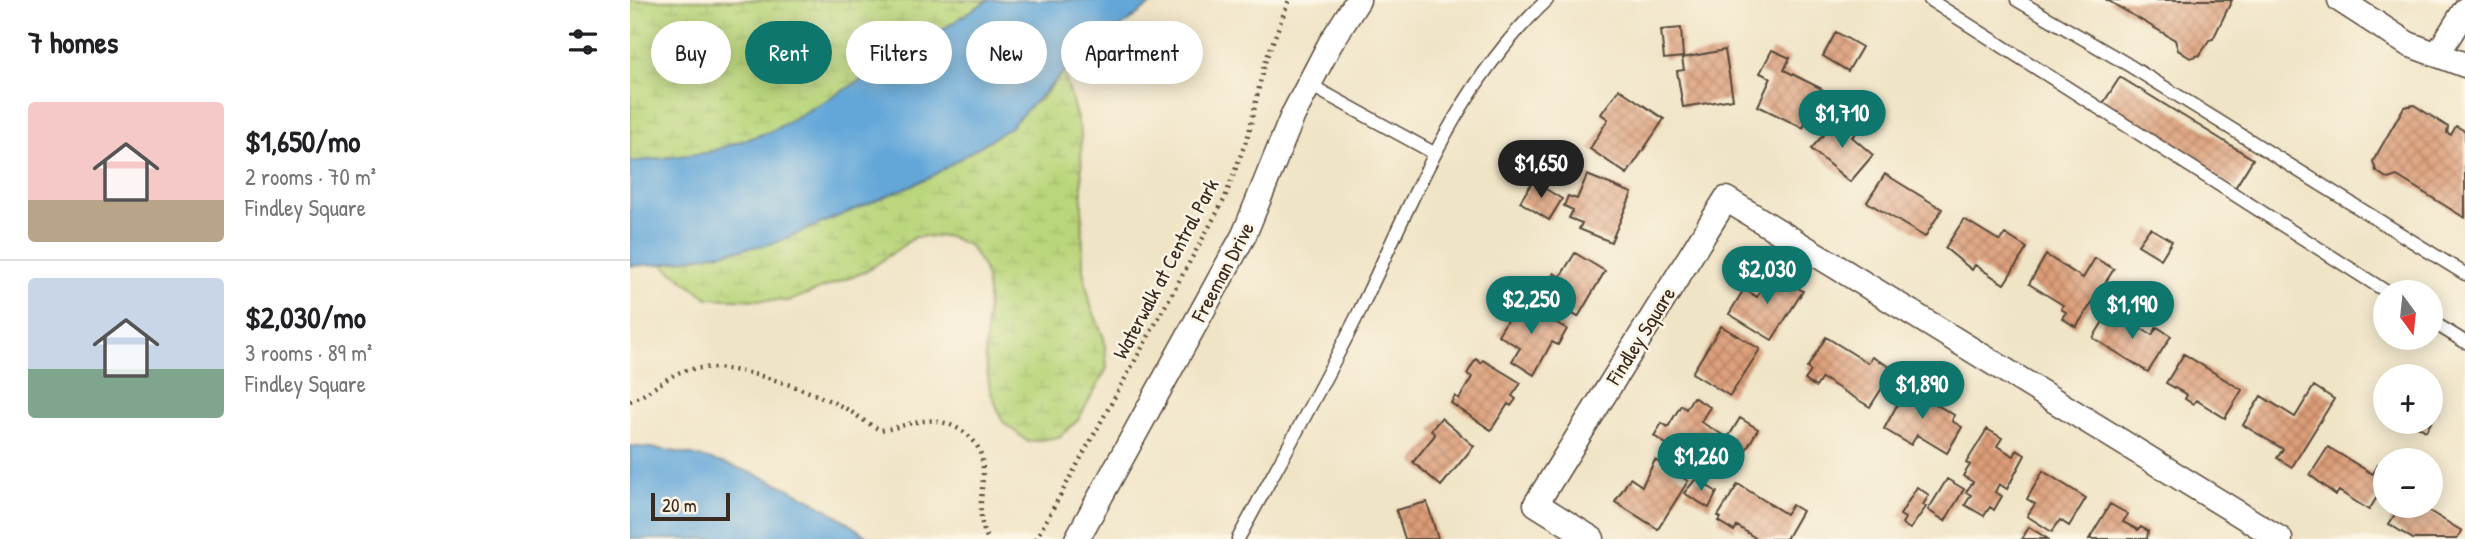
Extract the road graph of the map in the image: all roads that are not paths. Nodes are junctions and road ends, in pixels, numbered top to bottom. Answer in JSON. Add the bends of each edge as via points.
{"nodes":[{"id":1,"x":1358,"y":0,"type":"edge"},
{"id":2,"x":1548,"y":0,"type":"edge"},
{"id":3,"x":1930,"y":0,"type":"edge"},
{"id":4,"x":2017,"y":0,"type":"edge"},
{"id":5,"x":2340,"y":0,"type":"edge"},
{"id":6,"x":2465,"y":10,"type":"edge"},
{"id":7,"x":2437,"y":55,"type":"junction"},
{"id":8,"x":2465,"y":65,"type":"edge"},
{"id":9,"x":1308,"y":84,"type":"junction"},
{"id":10,"x":1434,"y":153,"type":"junction"},
{"id":11,"x":2465,"y":274,"type":"edge"},
{"id":12,"x":2373,"y":283,"type":"edge"},
{"id":13,"x":2443,"y":328,"type":"edge"},
{"id":14,"x":2465,"y":342,"type":"edge"},
{"id":15,"x":1077,"y":539,"type":"edge"},
{"id":16,"x":1238,"y":539,"type":"edge"},
{"id":17,"x":1592,"y":539,"type":"edge"},
{"id":18,"x":2280,"y":539,"type":"edge"}],
"edges":[{"from":1,"to":9,"type":"street","name":"Freeman Drive"},
{"from":2,"to":10,"type":"lane","via":[[1474,83]]},
{"from":3,"to":12,"type":"lane"},
{"from":4,"to":11,"type":"lane"},
{"from":5,"to":7,"type":"street","via":[[2408,44]]},
{"from":6,"to":7,"type":"street"},
{"from":7,"to":8,"type":"street"},
{"from":9,"to":10,"type":"lane"},
{"from":9,"to":15,"type":"street","name":"Freeman Drive","via":[[1244,235]]},
{"from":10,"to":16,"type":"lane","via":[[1322,384]]},
{"from":13,"to":14,"type":"lane"},
{"from":17,"to":18,"type":"street","name":"Findley Square","via":[[1536,504],[1726,199]]}]}
